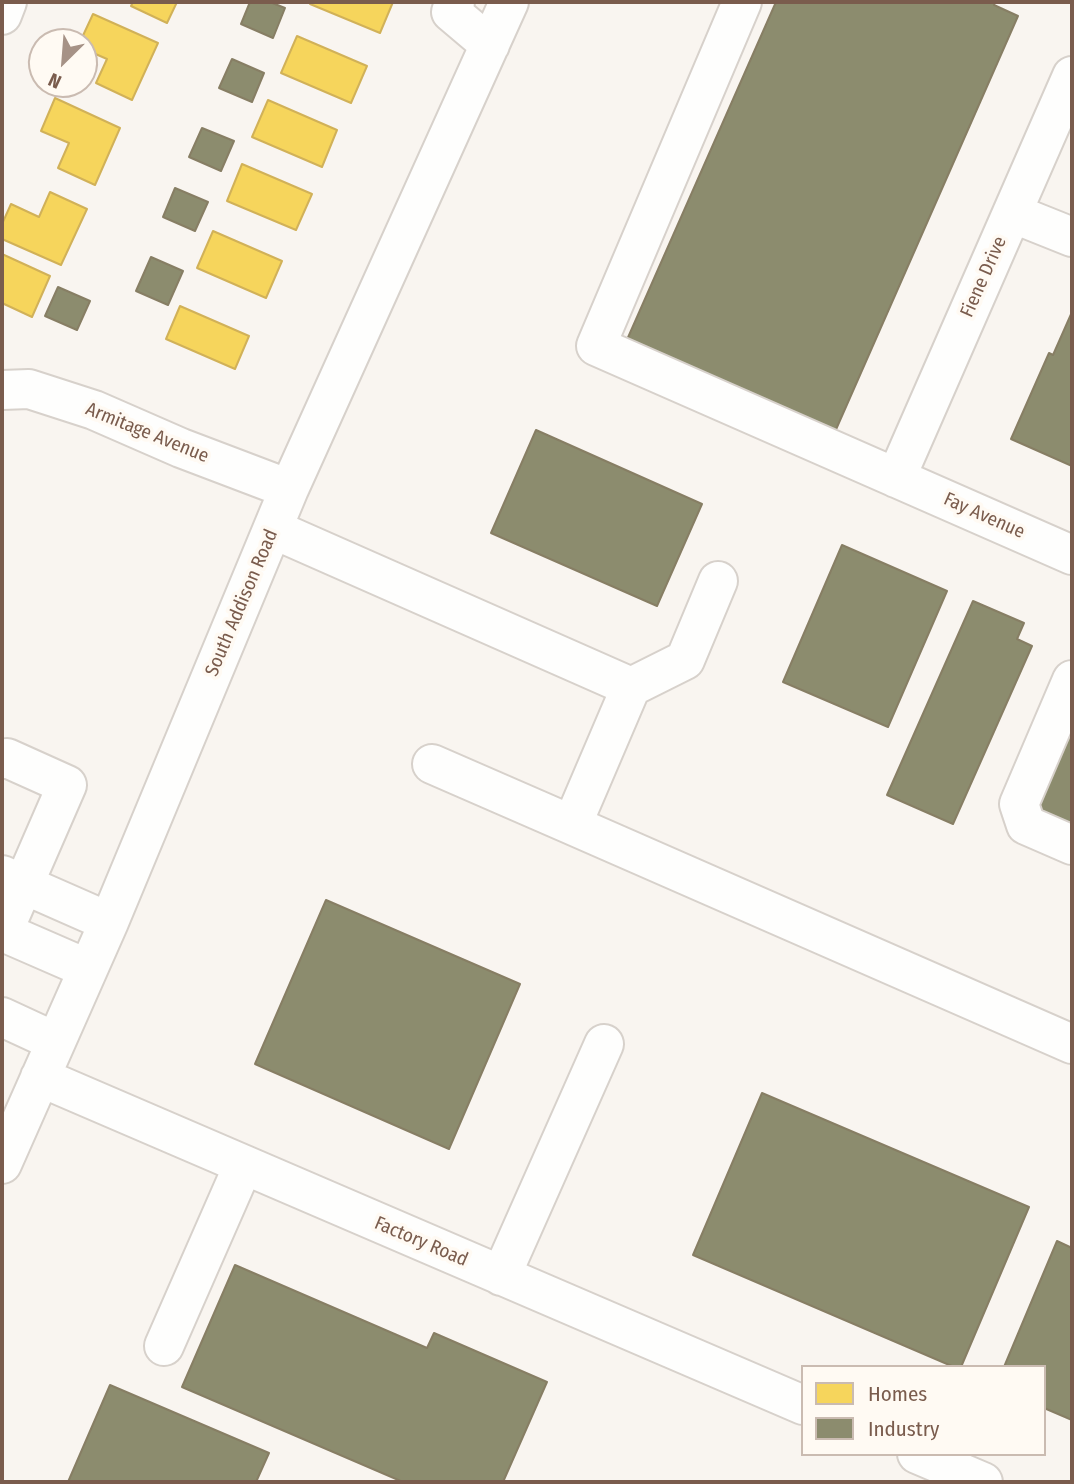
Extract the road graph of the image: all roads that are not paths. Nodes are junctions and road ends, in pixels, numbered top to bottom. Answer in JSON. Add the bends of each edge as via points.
{"nodes":[{"id":1,"x":7,"y":2,"type":"edge"},
{"id":2,"x":455,"y":2,"type":"edge"},
{"id":3,"x":509,"y":2,"type":"edge"},
{"id":4,"x":742,"y":2,"type":"edge"},
{"id":5,"x":2,"y":15,"type":"edge"},
{"id":6,"x":489,"y":45,"type":"junction"},
{"id":7,"x":1069,"y":95,"type":"edge"},
{"id":8,"x":1016,"y":204,"type":"junction"},
{"id":9,"x":1072,"y":219,"type":"edge"},
{"id":10,"x":1072,"y":237,"type":"edge"},
{"id":11,"x":2,"y":390,"type":"edge"},
{"id":12,"x":896,"y":478,"type":"junction"},
{"id":13,"x":289,"y":489,"type":"junction"},
{"id":14,"x":273,"y":529,"type":"junction"},
{"id":15,"x":1072,"y":555,"type":"edge"},
{"id":16,"x":718,"y":581,"type":"dead end"},
{"id":17,"x":1072,"y":680,"type":"edge"},
{"id":18,"x":631,"y":687,"type":"junction"},
{"id":19,"x":2,"y":759,"type":"edge"},
{"id":20,"x":432,"y":764,"type":"dead end"},
{"id":21,"x":572,"y":825,"type":"junction"},
{"id":22,"x":1072,"y":845,"type":"edge"},
{"id":23,"x":13,"y":880,"type":"edge"},
{"id":24,"x":109,"y":922,"type":"junction"},
{"id":25,"x":2,"y":932,"type":"edge"},
{"id":26,"x":88,"y":969,"type":"junction"},
{"id":27,"x":2,"y":1017,"type":"edge"},
{"id":28,"x":56,"y":1042,"type":"junction"},
{"id":29,"x":604,"y":1044,"type":"dead end"},
{"id":30,"x":1072,"y":1044,"type":"edge"},
{"id":31,"x":40,"y":1077,"type":"junction"},
{"id":32,"x":2,"y":1164,"type":"edge"},
{"id":33,"x":243,"y":1166,"type":"junction"},
{"id":34,"x":501,"y":1276,"type":"junction"},
{"id":35,"x":164,"y":1346,"type":"dead end"},
{"id":36,"x":801,"y":1404,"type":"edge"},
{"id":37,"x":922,"y":1456,"type":"edge"},
{"id":38,"x":983,"y":1482,"type":"edge"}],
"edges":[{"from":1,"to":5,"type":"street"},
{"from":2,"to":6,"type":"street","via":[[451,12]]},
{"from":3,"to":6,"type":"street","name":"South Addison Road"},
{"from":4,"to":12,"type":"street","name":"Fay Avenue","via":[[596,346]]},
{"from":6,"to":13,"type":"street","name":"South Addison Road"},
{"from":7,"to":8,"type":"street","name":"Fiene Drive"},
{"from":8,"to":9,"type":"street"},
{"from":8,"to":10,"type":"street"},
{"from":8,"to":12,"type":"street","name":"Fiene Drive"},
{"from":11,"to":13,"type":"street","name":"Armitage Avenue","via":[[29,389],[94,411]]},
{"from":12,"to":15,"type":"street","name":"Fay Avenue"},
{"from":13,"to":14,"type":"street","name":"South Addison Road"},
{"from":14,"to":18,"type":"street"},
{"from":14,"to":24,"type":"street","name":"South Addison Road"},
{"from":16,"to":18,"type":"street","via":[[685,660]]},
{"from":17,"to":22,"type":"street","via":[[1019,804],[1026,825]]},
{"from":18,"to":21,"type":"street"},
{"from":19,"to":23,"type":"street","via":[[67,785]]},
{"from":20,"to":21,"type":"street"},
{"from":21,"to":30,"type":"street"},
{"from":23,"to":24,"type":"street"},
{"from":23,"to":25,"type":"street"},
{"from":24,"to":26,"type":"street","name":"South Addison Road"},
{"from":25,"to":26,"type":"street"},
{"from":26,"to":28,"type":"street","name":"South Addison Road"},
{"from":27,"to":28,"type":"street"},
{"from":28,"to":31,"type":"street","name":"South Addison Road"},
{"from":29,"to":34,"type":"street"},
{"from":31,"to":32,"type":"street","name":"South Addison Road"},
{"from":31,"to":33,"type":"street","name":"Factory Road"},
{"from":33,"to":34,"type":"street","name":"Factory Road"},
{"from":33,"to":35,"type":"street"},
{"from":34,"to":36,"type":"street","name":"Factory Road"},
{"from":37,"to":38,"type":"street"}]}
